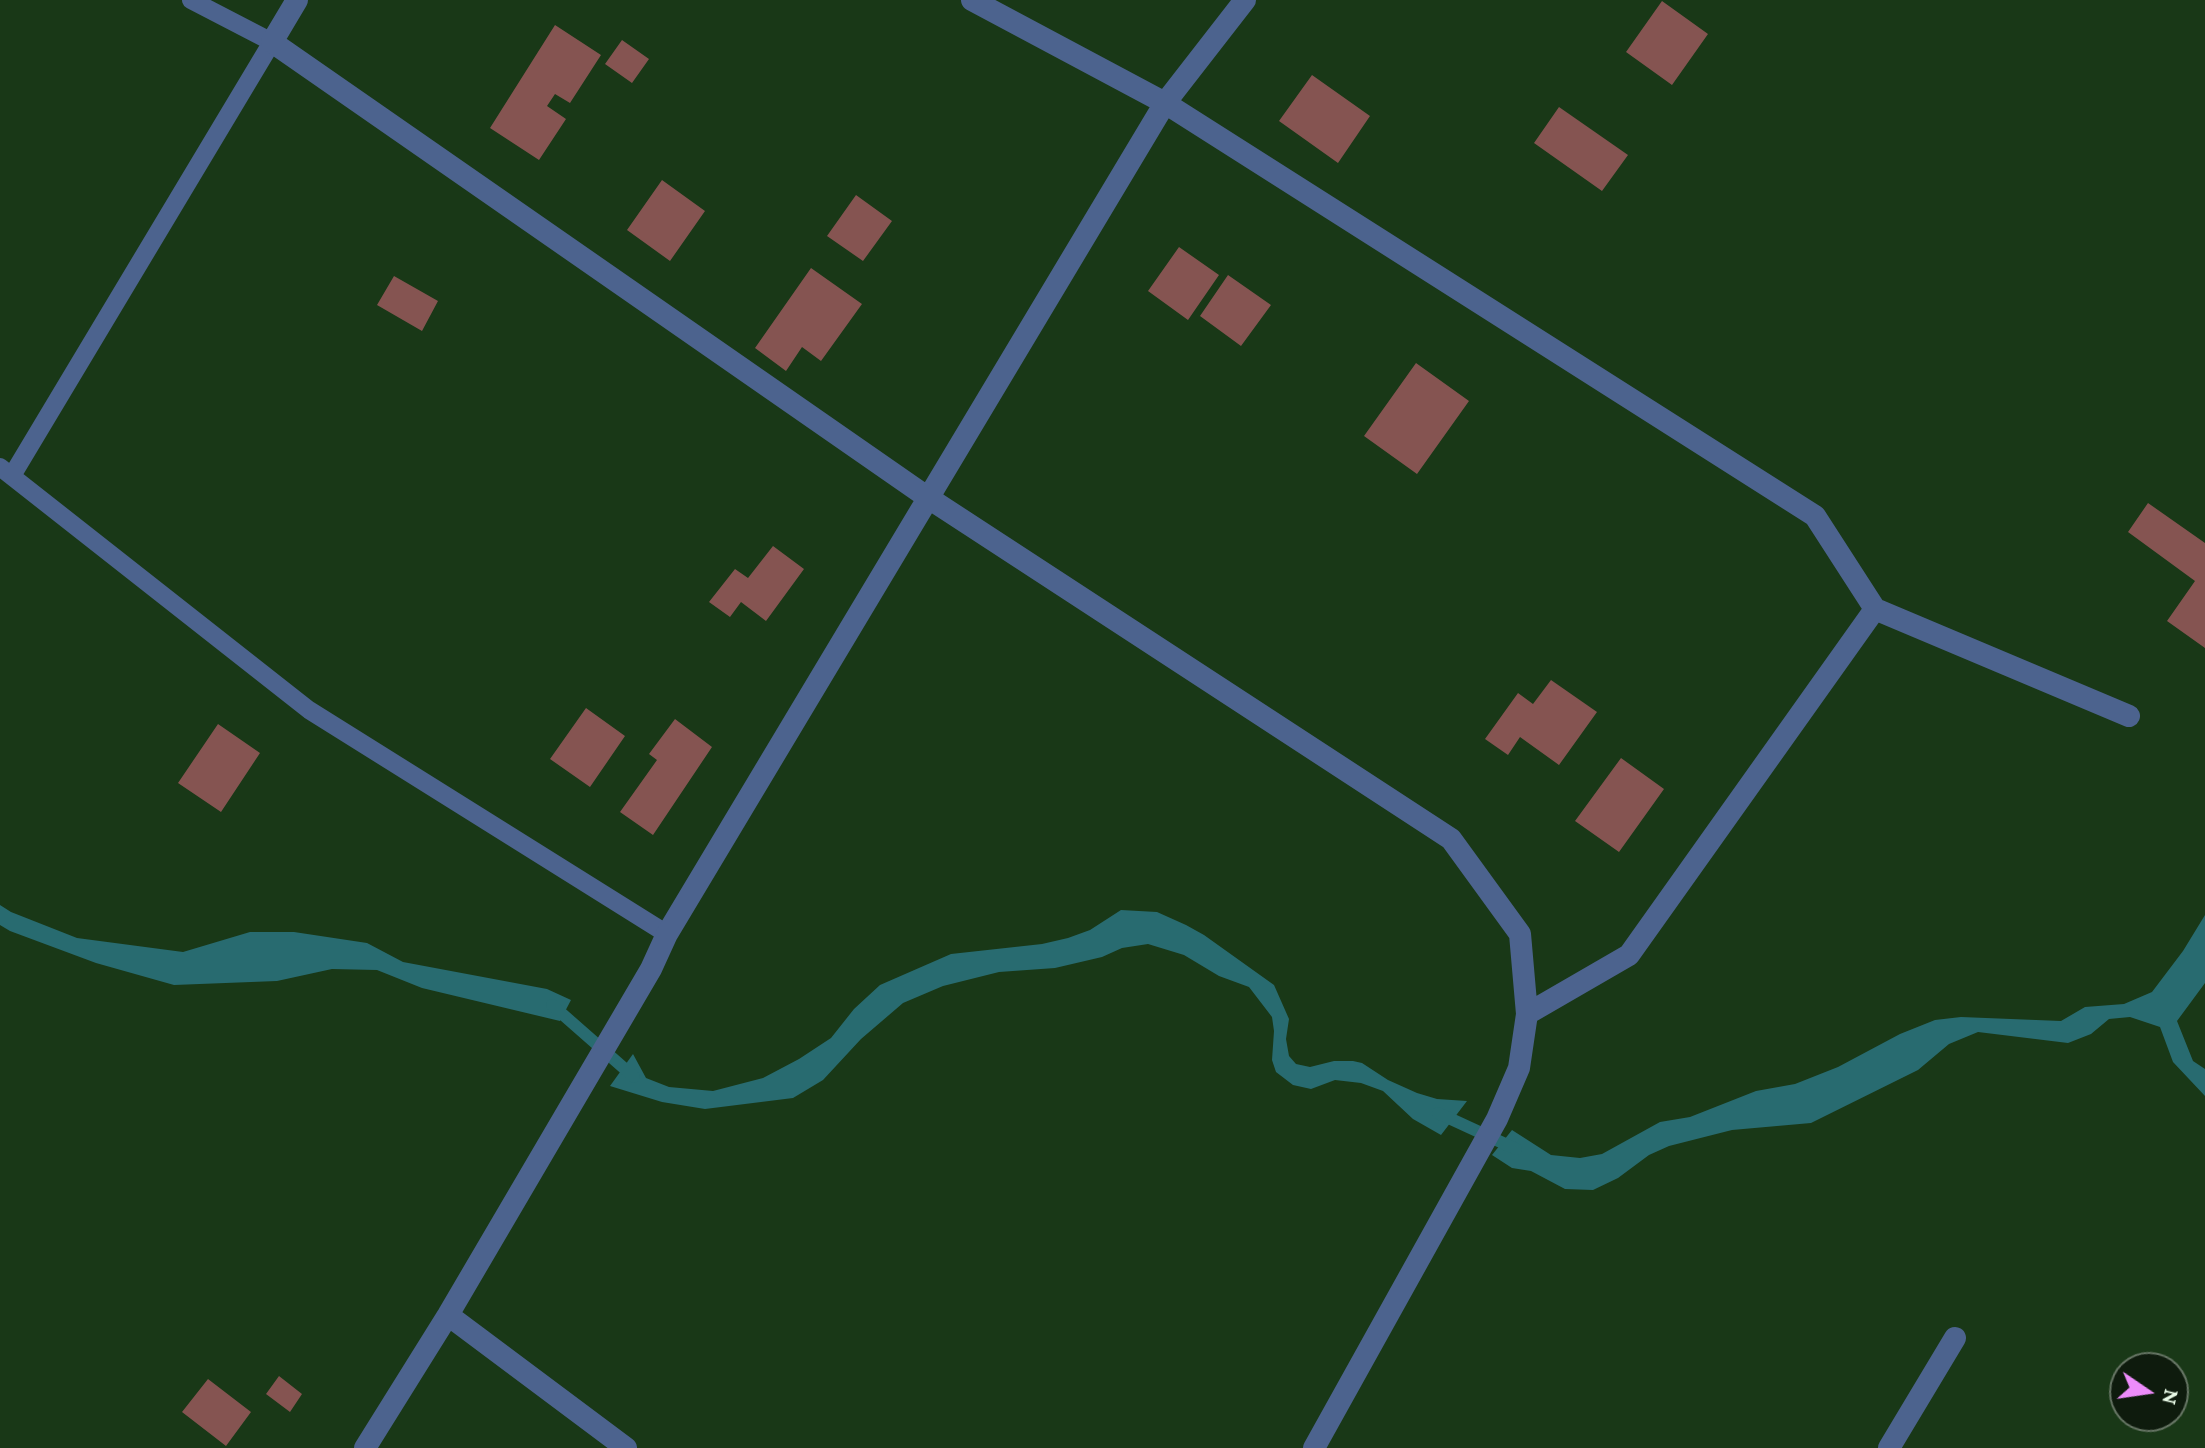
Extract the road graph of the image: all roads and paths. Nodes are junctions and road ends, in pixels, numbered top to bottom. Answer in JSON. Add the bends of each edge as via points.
{"nodes":[{"id":1,"x":191,"y":0,"type":"edge"},
{"id":2,"x":297,"y":0,"type":"edge"},
{"id":3,"x":972,"y":0,"type":"edge"},
{"id":4,"x":1245,"y":0,"type":"edge"},
{"id":5,"x":272,"y":42,"type":"junction"},
{"id":6,"x":1165,"y":103,"type":"junction"},
{"id":7,"x":6,"y":471,"type":"edge"},
{"id":8,"x":927,"y":497,"type":"junction"},
{"id":9,"x":1875,"y":609,"type":"junction"},
{"id":10,"x":2129,"y":716,"type":"dead end"},
{"id":11,"x":667,"y":934,"type":"junction"},
{"id":12,"x":1527,"y":1014,"type":"junction"},
{"id":13,"x":448,"y":1315,"type":"junction"},
{"id":14,"x":1955,"y":1338,"type":"dead end"},
{"id":15,"x":365,"y":1448,"type":"edge"},
{"id":16,"x":626,"y":1448,"type":"edge"},
{"id":17,"x":1314,"y":1448,"type":"edge"},
{"id":18,"x":1889,"y":1448,"type":"edge"}],
"edges":[{"from":1,"to":5,"type":"lane"},
{"from":2,"to":5,"type":"street"},
{"from":3,"to":6,"type":"street"},
{"from":4,"to":6,"type":"street"},
{"from":5,"to":7,"type":"lane"},
{"from":5,"to":8,"type":"street"},
{"from":6,"to":8,"type":"street"},
{"from":6,"to":9,"type":"street","via":[[1815,516]]},
{"from":7,"to":11,"type":"lane","via":[[309,710]]},
{"from":8,"to":11,"type":"street"},
{"from":8,"to":12,"type":"street","via":[[1451,839],[1520,934]]},
{"from":9,"to":10,"type":"street"},
{"from":9,"to":12,"type":"street","via":[[1629,955]]},
{"from":11,"to":13,"type":"street"},
{"from":12,"to":17,"type":"street","via":[[1519,1068],[1497,1119]]},
{"from":13,"to":15,"type":"street"},
{"from":13,"to":16,"type":"street"},
{"from":14,"to":18,"type":"street"}]}
